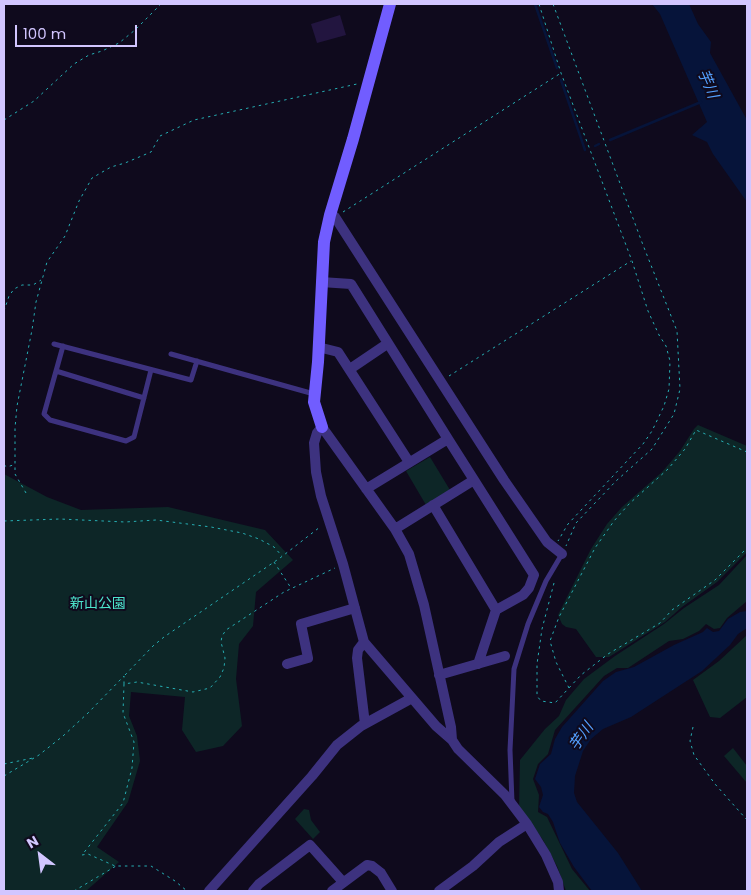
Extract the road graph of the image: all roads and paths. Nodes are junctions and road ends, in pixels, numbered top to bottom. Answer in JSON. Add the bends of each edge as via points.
{"nodes":[{"id":1,"x":161,"y":4,"type":"edge"},
{"id":2,"x":390,"y":4,"type":"edge"},
{"id":3,"x":539,"y":4,"type":"edge"},
{"id":4,"x":552,"y":4,"type":"edge"},
{"id":5,"x":561,"y":73,"type":"junction"},
{"id":6,"x":368,"y":81,"type":"junction"},
{"id":7,"x":4,"y":120,"type":"edge"},
{"id":8,"x":333,"y":216,"type":"junction"},
{"id":9,"x":632,"y":261,"type":"junction"},
{"id":10,"x":41,"y":279,"type":"junction"},
{"id":11,"x":321,"y":282,"type":"junction"},
{"id":12,"x":4,"y":311,"type":"edge"},
{"id":13,"x":54,"y":344,"type":"dead end"},
{"id":14,"x":387,"y":344,"type":"junction"},
{"id":15,"x":63,"y":346,"type":"junction"},
{"id":16,"x":318,"y":347,"type":"junction"},
{"id":17,"x":171,"y":354,"type":"dead end"},
{"id":18,"x":197,"y":361,"type":"junction"},
{"id":19,"x":350,"y":368,"type":"junction"},
{"id":20,"x":151,"y":370,"type":"junction"},
{"id":21,"x":56,"y":371,"type":"junction"},
{"id":22,"x":442,"y":381,"type":"junction"},
{"id":23,"x":314,"y":394,"type":"junction"},
{"id":24,"x":144,"y":398,"type":"junction"},
{"id":25,"x":322,"y":427,"type":"junction"},
{"id":26,"x":448,"y":439,"type":"junction"},
{"id":27,"x":747,"y":452,"type":"edge"},
{"id":28,"x":409,"y":462,"type":"junction"},
{"id":29,"x":4,"y":465,"type":"edge"},
{"id":30,"x":14,"y":465,"type":"junction"},
{"id":31,"x":474,"y":480,"type":"junction"},
{"id":32,"x":366,"y":489,"type":"junction"},
{"id":33,"x":26,"y":494,"type":"dead end"},
{"id":34,"x":433,"y":506,"type":"junction"},
{"id":35,"x":4,"y":521,"type":"edge"},
{"id":36,"x":330,"y":522,"type":"junction"},
{"id":37,"x":395,"y":529,"type":"junction"},
{"id":38,"x":747,"y":548,"type":"edge"},
{"id":39,"x":562,"y":554,"type":"junction"},
{"id":40,"x":282,"y":556,"type":"junction"},
{"id":41,"x":274,"y":562,"type":"junction"},
{"id":42,"x":343,"y":564,"type":"junction"},
{"id":43,"x":555,"y":579,"type":"dead end"},
{"id":44,"x":292,"y":588,"type":"junction"},
{"id":45,"x":355,"y":608,"type":"junction"},
{"id":46,"x":496,"y":610,"type":"junction"},
{"id":47,"x":364,"y":642,"type":"junction"},
{"id":48,"x":505,"y":656,"type":"dead end"},
{"id":49,"x":286,"y":664,"type":"dead end"},
{"id":50,"x":478,"y":664,"type":"junction"},
{"id":51,"x":439,"y":675,"type":"junction"},
{"id":52,"x":124,"y":676,"type":"junction"},
{"id":53,"x":124,"y":684,"type":"junction"},
{"id":54,"x":569,"y":689,"type":"junction"},
{"id":55,"x":412,"y":698,"type":"junction"},
{"id":56,"x":365,"y":724,"type":"junction"},
{"id":57,"x":694,"y":727,"type":"dead end"},
{"id":58,"x":452,"y":740,"type":"junction"},
{"id":59,"x":36,"y":757,"type":"junction"},
{"id":60,"x":4,"y":764,"type":"edge"},
{"id":61,"x":4,"y":776,"type":"edge"},
{"id":62,"x":512,"y":805,"type":"junction"},
{"id":63,"x":747,"y":820,"type":"edge"},
{"id":64,"x":527,"y":824,"type":"junction"},
{"id":65,"x":117,"y":866,"type":"junction"},
{"id":66,"x":343,"y":882,"type":"junction"},
{"id":67,"x":74,"y":891,"type":"edge"},
{"id":68,"x":187,"y":891,"type":"edge"},
{"id":69,"x":210,"y":891,"type":"edge"},
{"id":70,"x":253,"y":891,"type":"edge"},
{"id":71,"x":332,"y":891,"type":"edge"},
{"id":72,"x":392,"y":891,"type":"edge"},
{"id":73,"x":439,"y":891,"type":"edge"},
{"id":74,"x":559,"y":891,"type":"edge"}],
"edges":[{"from":1,"to":7,"type":"path","via":[[119,43],[74,64],[34,101]]},
{"from":2,"to":6,"type":"street"},
{"from":3,"to":5,"type":"path"},
{"from":4,"to":39,"type":"path","via":[[677,331],[680,389],[674,414],[652,449],[576,523]]},
{"from":5,"to":8,"type":"path"},
{"from":5,"to":9,"type":"path"},
{"from":6,"to":8,"type":"street"},
{"from":6,"to":10,"type":"path","via":[[194,120],[160,136],[151,152],[92,178],[64,236],[46,262]]},
{"from":8,"to":11,"type":"street","via":[[324,242]]},
{"from":8,"to":22,"type":"street"},
{"from":9,"to":22,"type":"path"},
{"from":9,"to":39,"type":"path","via":[[648,311],[666,346],[670,361],[670,389],[643,444],[568,524],[558,542]]},
{"from":10,"to":12,"type":"path","via":[[33,285],[14,289]]},
{"from":10,"to":30,"type":"path","via":[[17,406]]},
{"from":11,"to":14,"type":"street","via":[[351,284]]},
{"from":11,"to":16,"type":"street"},
{"from":13,"to":15,"type":"lane"},
{"from":14,"to":19,"type":"street"},
{"from":14,"to":26,"type":"street"},
{"from":15,"to":20,"type":"lane"},
{"from":15,"to":21,"type":"lane"},
{"from":16,"to":19,"type":"street","via":[[338,352]]},
{"from":16,"to":23,"type":"street"},
{"from":17,"to":18,"type":"lane"},
{"from":18,"to":20,"type":"lane","via":[[191,380]]},
{"from":18,"to":23,"type":"lane"},
{"from":19,"to":28,"type":"street"},
{"from":20,"to":24,"type":"lane"},
{"from":21,"to":24,"type":"lane"},
{"from":21,"to":24,"type":"lane","via":[[44,414],[50,420],[126,442],[134,437]]},
{"from":22,"to":39,"type":"street","via":[[547,542]]},
{"from":23,"to":25,"type":"street"},
{"from":25,"to":32,"type":"street"},
{"from":25,"to":36,"type":"street","via":[[314,442],[315,455],[321,496]]},
{"from":26,"to":28,"type":"street"},
{"from":26,"to":31,"type":"street"},
{"from":27,"to":54,"type":"path","via":[[696,430],[668,469],[614,521],[595,548],[550,641]]},
{"from":28,"to":32,"type":"street"},
{"from":29,"to":30,"type":"path"},
{"from":30,"to":33,"type":"path","via":[[15,474]]},
{"from":31,"to":34,"type":"street"},
{"from":31,"to":46,"type":"street","via":[[534,575],[523,595]]},
{"from":32,"to":37,"type":"street"},
{"from":34,"to":37,"type":"street"},
{"from":34,"to":46,"type":"street"},
{"from":35,"to":40,"type":"path","via":[[144,520],[211,527],[259,539]]},
{"from":36,"to":40,"type":"path"},
{"from":36,"to":42,"type":"street"},
{"from":37,"to":51,"type":"street","via":[[415,570]]},
{"from":38,"to":54,"type":"path","via":[[715,580],[672,610],[660,623],[608,654]]},
{"from":39,"to":62,"type":"lane","via":[[546,581],[528,624],[514,669],[510,750]]},
{"from":40,"to":41,"type":"path"},
{"from":41,"to":44,"type":"path"},
{"from":41,"to":52,"type":"path","via":[[164,637]]},
{"from":42,"to":44,"type":"path"},
{"from":42,"to":45,"type":"street"},
{"from":43,"to":54,"type":"path","via":[[542,629],[537,664],[538,696],[541,701],[555,703]]},
{"from":44,"to":53,"type":"path","via":[[226,630],[221,642],[224,668],[210,688],[193,692],[137,682]]},
{"from":45,"to":47,"type":"street"},
{"from":45,"to":49,"type":"street","via":[[301,624],[308,658]]},
{"from":46,"to":50,"type":"street"},
{"from":47,"to":55,"type":"street"},
{"from":47,"to":56,"type":"street","via":[[358,650],[358,658]]},
{"from":48,"to":50,"type":"street"},
{"from":50,"to":51,"type":"street"},
{"from":51,"to":58,"type":"street"},
{"from":52,"to":53,"type":"path"},
{"from":52,"to":59,"type":"path","via":[[82,719]]},
{"from":53,"to":65,"type":"path","via":[[123,713],[134,742],[132,768],[123,803],[82,855],[88,854]]},
{"from":55,"to":56,"type":"street"},
{"from":55,"to":58,"type":"street"},
{"from":56,"to":69,"type":"street","via":[[338,746]]},
{"from":57,"to":63,"type":"path","via":[[690,741],[694,755]]},
{"from":58,"to":62,"type":"street"},
{"from":59,"to":60,"type":"path"},
{"from":59,"to":61,"type":"path"},
{"from":62,"to":64,"type":"street"},
{"from":64,"to":73,"type":"street","via":[[499,842]]},
{"from":64,"to":74,"type":"street","via":[[546,855]]},
{"from":65,"to":67,"type":"path"},
{"from":65,"to":68,"type":"path","via":[[151,866]]},
{"from":66,"to":70,"type":"street","via":[[310,845]]},
{"from":66,"to":71,"type":"street"},
{"from":66,"to":72,"type":"street","via":[[366,865],[372,866],[381,873]]}]}
